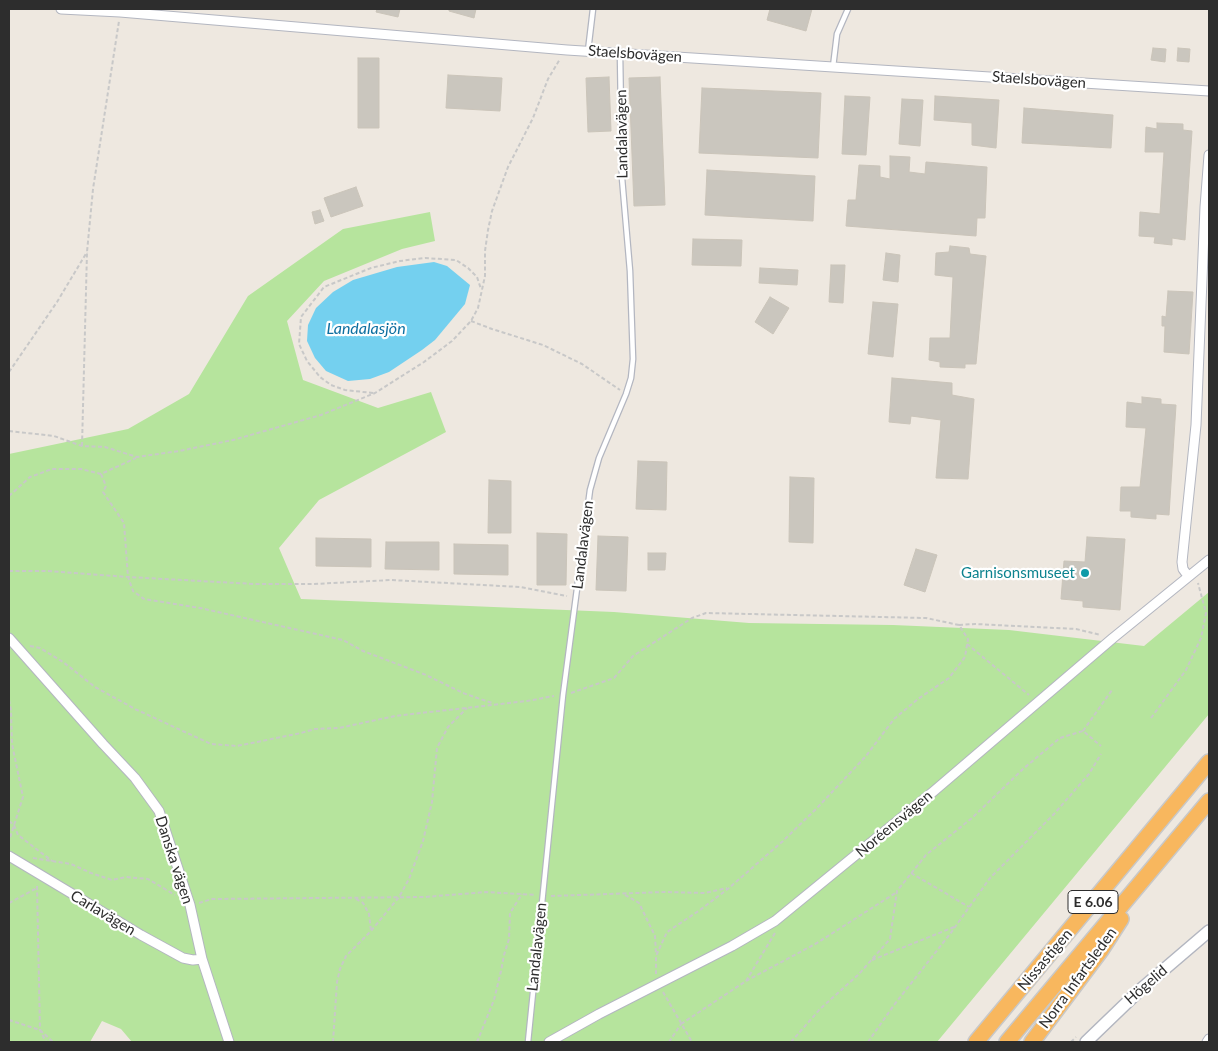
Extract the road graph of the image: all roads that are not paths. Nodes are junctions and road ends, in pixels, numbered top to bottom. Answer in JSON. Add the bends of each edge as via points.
{"nodes":[{"id":1,"x":61,"y":9,"type":"edge"},
{"id":2,"x":593,"y":9,"type":"edge"},
{"id":3,"x":848,"y":9,"type":"edge"},
{"id":4,"x":588,"y":51,"type":"junction"},
{"id":5,"x":620,"y":53,"type":"junction"},
{"id":6,"x":833,"y":68,"type":"junction"},
{"id":7,"x":1209,"y":91,"type":"edge"},
{"id":8,"x":1209,"y":155,"type":"edge"},
{"id":9,"x":1209,"y":560,"type":"edge"},
{"id":10,"x":1191,"y":574,"type":"junction"},
{"id":11,"x":11,"y":640,"type":"edge"},
{"id":12,"x":1209,"y":762,"type":"edge"},
{"id":13,"x":1209,"y":801,"type":"edge"},
{"id":14,"x":9,"y":856,"type":"edge"},
{"id":15,"x":1157,"y":863,"type":"junction"},
{"id":16,"x":1209,"y":931,"type":"edge"},
{"id":17,"x":202,"y":959,"type":"junction"},
{"id":18,"x":228,"y":1042,"type":"edge"},
{"id":19,"x":528,"y":1042,"type":"edge"},
{"id":20,"x":549,"y":1042,"type":"edge"},
{"id":21,"x":976,"y":1042,"type":"edge"},
{"id":22,"x":1007,"y":1042,"type":"edge"},
{"id":23,"x":1032,"y":1042,"type":"edge"},
{"id":24,"x":1086,"y":1042,"type":"edge"}],
"edges":[{"from":1,"to":4,"type":"street","name":"Staelsbovägen"},
{"from":2,"to":4,"type":"lane"},
{"from":3,"to":6,"type":"lane","via":[[837,34]]},
{"from":4,"to":5,"type":"street","name":"Staelsbovägen"},
{"from":5,"to":6,"type":"street","name":"Staelsbovägen"},
{"from":5,"to":19,"type":"lane","name":"Landalavägen","via":[[622,178],[633,359],[626,394],[599,458],[590,490],[563,695]]},
{"from":6,"to":7,"type":"street","name":"Staelsbovägen"},
{"from":8,"to":10,"type":"street","via":[[1196,425],[1182,562],[1183,569]]},
{"from":9,"to":10,"type":"street","name":"Noréensvägen"},
{"from":10,"to":20,"type":"street","name":"Noréensvägen","via":[[776,921]]},
{"from":11,"to":17,"type":"street","name":"Danska vägen","via":[[135,778],[160,811],[190,905]]},
{"from":12,"to":21,"type":"highway","name":"Nissastigen","number":"E 6.06"},
{"from":13,"to":15,"type":"highway","number":"E 6.06"},
{"from":14,"to":17,"type":"street","name":"Carlavägen","via":[[141,936],[183,958]]},
{"from":15,"to":22,"type":"highway","number":"E 6.06"},
{"from":15,"to":23,"type":"highway","name":"Norra Infartsleden","number":"E 6.06","via":[[1101,950]]},
{"from":16,"to":24,"type":"street","name":"Högelid","via":[[1132,997]]},
{"from":17,"to":18,"type":"street","name":"Danska vägen"}]}
